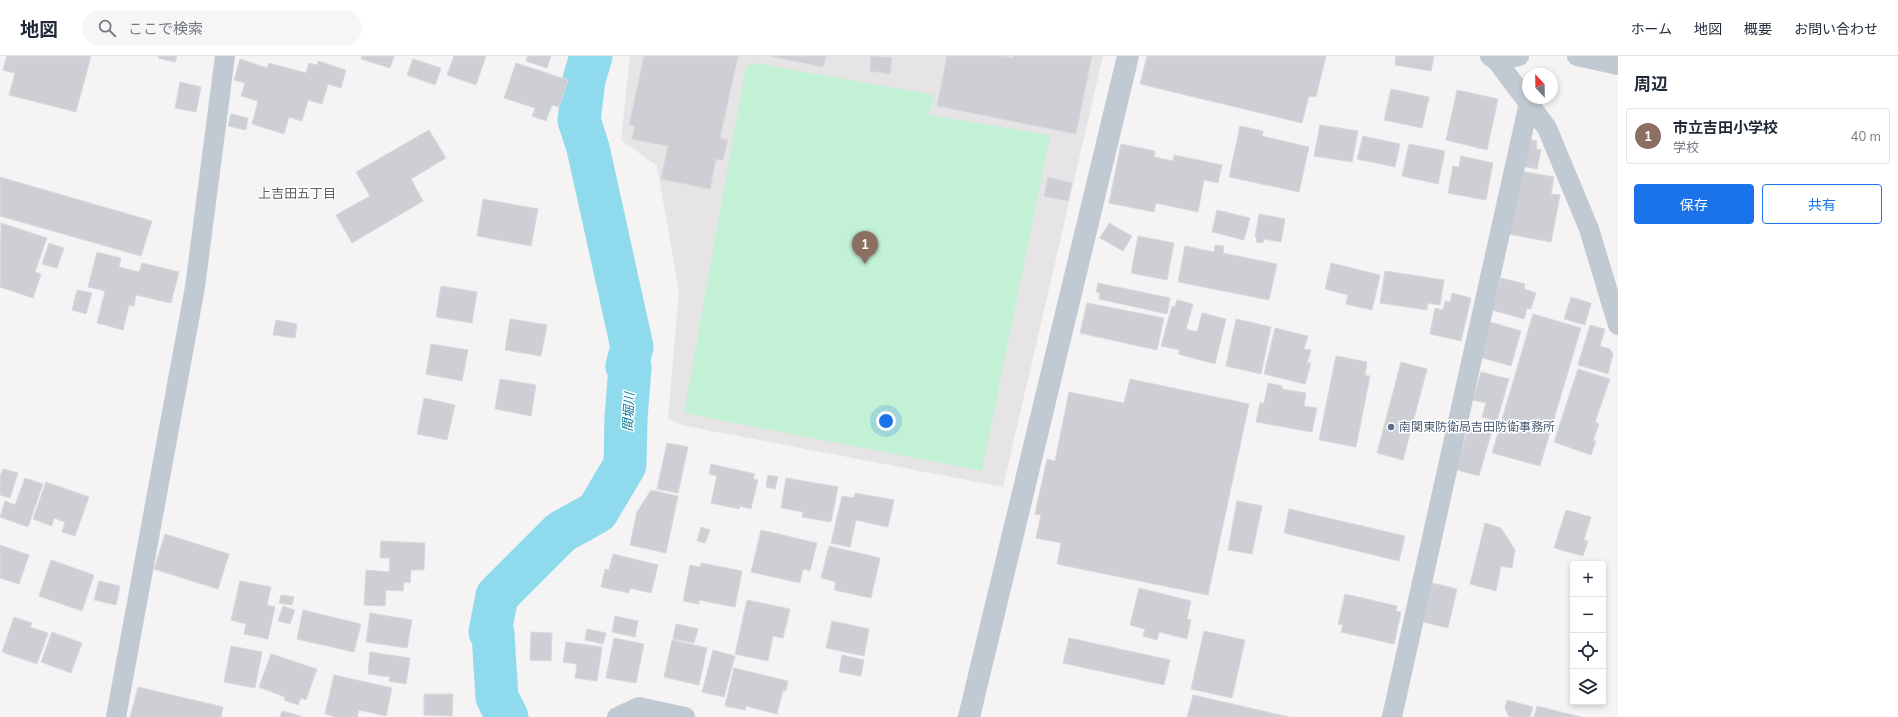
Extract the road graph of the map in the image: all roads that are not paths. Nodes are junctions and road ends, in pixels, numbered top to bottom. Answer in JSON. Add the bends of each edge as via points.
{"nodes":[{"id":1,"x":225,"y":56,"type":"edge"},
{"id":2,"x":1128,"y":56,"type":"edge"},
{"id":3,"x":1519,"y":56,"type":"edge"},
{"id":4,"x":1577,"y":56,"type":"edge"},
{"id":5,"x":1493,"y":58,"type":"edge"},
{"id":6,"x":1618,"y":65,"type":"edge"},
{"id":7,"x":1522,"y":94,"type":"edge"},
{"id":8,"x":1529,"y":104,"type":"edge"},
{"id":9,"x":1530,"y":104,"type":"edge"},
{"id":10,"x":1618,"y":325,"type":"edge"},
{"id":11,"x":116,"y":717,"type":"edge"},
{"id":12,"x":617,"y":717,"type":"edge"},
{"id":13,"x":686,"y":717,"type":"edge"},
{"id":14,"x":969,"y":717,"type":"edge"},
{"id":15,"x":1392,"y":717,"type":"edge"}],
"edges":[{"from":1,"to":11,"type":"street","via":[[195,287]]},
{"from":2,"to":14,"type":"street"},
{"from":3,"to":5,"type":"street"},
{"from":4,"to":6,"type":"street"},
{"from":5,"to":7,"type":"street"},
{"from":8,"to":15,"type":"street"},
{"from":9,"to":10,"type":"street","via":[[1547,128],[1570,181],[1589,229]]},
{"from":12,"to":13,"type":"street","via":[[639,707]]}]}
